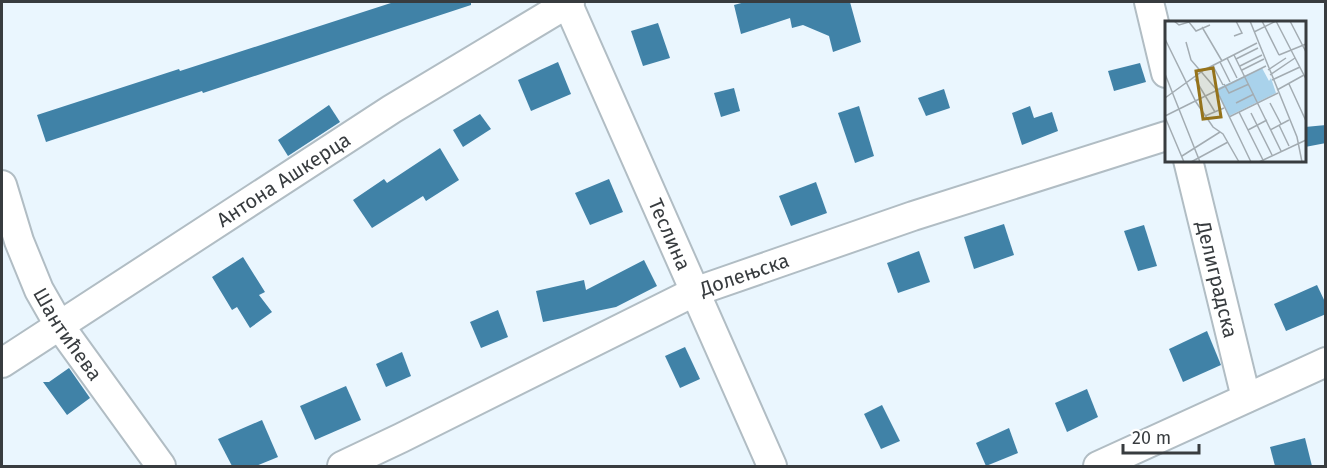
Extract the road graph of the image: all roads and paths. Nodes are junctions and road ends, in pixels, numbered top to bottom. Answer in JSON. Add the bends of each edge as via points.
{"nodes":[{"id":1,"x":568,"y":2,"type":"edge"},
{"id":2,"x":1149,"y":2,"type":"edge"},
{"id":3,"x":1165,"y":65,"type":"edge"},
{"id":4,"x":1165,"y":137,"type":"edge"},
{"id":5,"x":1188,"y":162,"type":"edge"},
{"id":6,"x":2,"y":185,"type":"edge"},
{"id":7,"x":694,"y":292,"type":"junction"},
{"id":8,"x":59,"y":325,"type":"junction"},
{"id":9,"x":1326,"y":362,"type":"edge"},
{"id":10,"x":2,"y":363,"type":"edge"},
{"id":11,"x":1246,"y":398,"type":"junction"},
{"id":12,"x":161,"y":466,"type":"edge"},
{"id":13,"x":342,"y":466,"type":"edge"},
{"id":14,"x":772,"y":466,"type":"edge"},
{"id":15,"x":1098,"y":466,"type":"edge"}],
"edges":[{"from":1,"to":7,"type":"street","name":"Теслина"},
{"from":1,"to":8,"type":"street","name":"Антона Ашкерца","via":[[392,109]]},
{"from":2,"to":3,"type":"street"},
{"from":4,"to":7,"type":"street","name":"Долењска","via":[[913,216]]},
{"from":5,"to":11,"type":"street","name":"Делиградска"},
{"from":6,"to":8,"type":"street","name":"Шантићева","via":[[19,241],[39,290]]},
{"from":7,"to":13,"type":"street","name":"Долењска"},
{"from":7,"to":14,"type":"street","name":"Теслина"},
{"from":8,"to":10,"type":"street","name":"Антона Ашкерца"},
{"from":8,"to":12,"type":"street","name":"Шантићева"},
{"from":9,"to":11,"type":"street"},
{"from":11,"to":15,"type":"street"}]}
